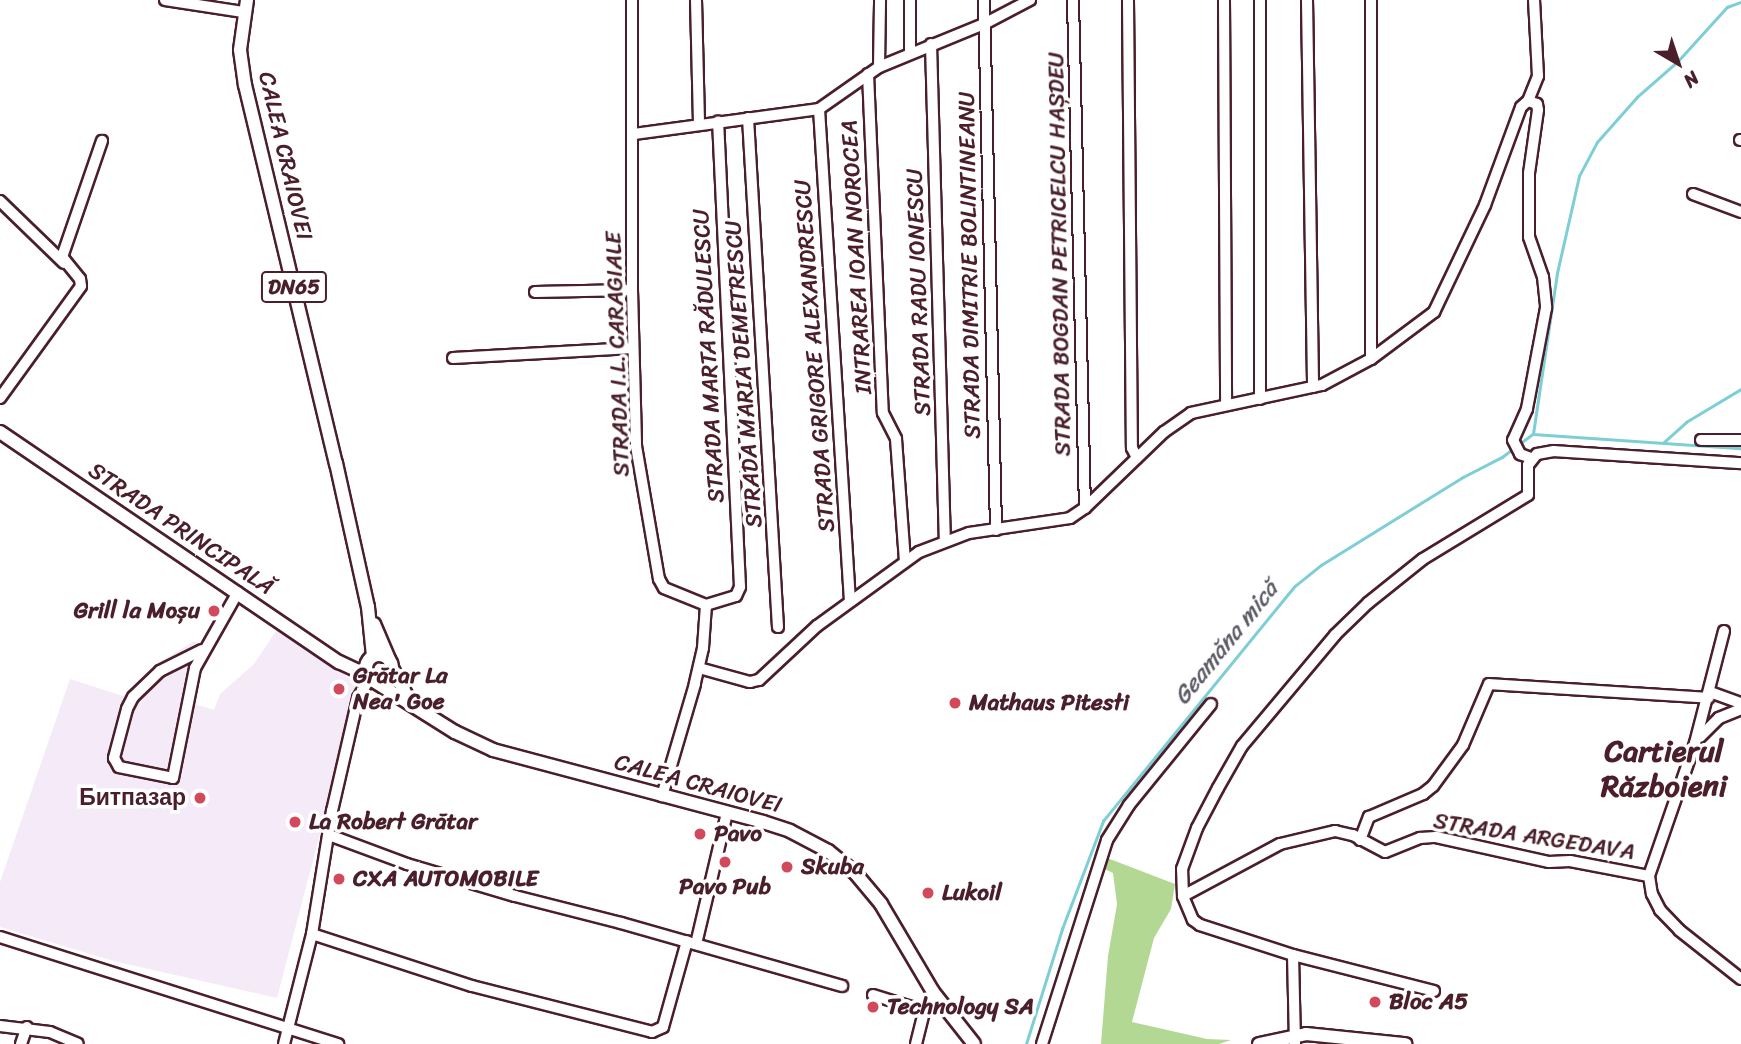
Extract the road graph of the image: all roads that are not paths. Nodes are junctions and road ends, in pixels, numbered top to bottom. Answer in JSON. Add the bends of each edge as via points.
{"nodes":[{"id":1,"x":166,"y":0,"type":"edge"},
{"id":2,"x":632,"y":0,"type":"edge"},
{"id":3,"x":696,"y":0,"type":"edge"},
{"id":4,"x":880,"y":0,"type":"edge"},
{"id":5,"x":910,"y":0,"type":"edge"},
{"id":6,"x":984,"y":0,"type":"edge"},
{"id":7,"x":1030,"y":0,"type":"edge"},
{"id":8,"x":1073,"y":0,"type":"edge"},
{"id":9,"x":1128,"y":0,"type":"edge"},
{"id":10,"x":1224,"y":0,"type":"edge"},
{"id":11,"x":1260,"y":0,"type":"edge"},
{"id":12,"x":1307,"y":0,"type":"edge"},
{"id":13,"x":1371,"y":0,"type":"edge"},
{"id":14,"x":1534,"y":0,"type":"edge"},
{"id":15,"x":245,"y":6,"type":"edge"},
{"id":16,"x":984,"y":24,"type":"junction"},
{"id":17,"x":931,"y":44,"type":"junction"},
{"id":18,"x":910,"y":52,"type":"junction"},
{"id":19,"x":879,"y":67,"type":"junction"},
{"id":20,"x":868,"y":74,"type":"junction"},
{"id":21,"x":1528,"y":101,"type":"junction"},
{"id":22,"x":818,"y":109,"type":"junction"},
{"id":23,"x":748,"y":118,"type":"junction"},
{"id":24,"x":718,"y":122,"type":"junction"},
{"id":25,"x":699,"y":125,"type":"junction"},
{"id":26,"x":634,"y":134,"type":"junction"},
{"id":27,"x":102,"y":141,"type":"dead end"},
{"id":28,"x":1693,"y":194,"type":"dead end"},
{"id":29,"x":0,"y":201,"type":"edge"},
{"id":30,"x":1741,"y":212,"type":"edge"},
{"id":31,"x":64,"y":263,"type":"junction"},
{"id":32,"x":632,"y":290,"type":"junction"},
{"id":33,"x":535,"y":292,"type":"dead end"},
{"id":34,"x":634,"y":348,"type":"junction"},
{"id":35,"x":453,"y":358,"type":"dead end"},
{"id":36,"x":1371,"y":359,"type":"junction"},
{"id":37,"x":1313,"y":387,"type":"junction"},
{"id":38,"x":0,"y":398,"type":"edge"},
{"id":39,"x":1260,"y":399,"type":"junction"},
{"id":40,"x":1226,"y":404,"type":"junction"},
{"id":41,"x":0,"y":432,"type":"edge"},
{"id":42,"x":1701,"y":440,"type":"dead end"},
{"id":43,"x":1741,"y":440,"type":"edge"},
{"id":44,"x":1137,"y":458,"type":"junction"},
{"id":45,"x":1531,"y":458,"type":"junction"},
{"id":46,"x":1741,"y":463,"type":"edge"},
{"id":47,"x":1085,"y":508,"type":"junction"},
{"id":48,"x":996,"y":530,"type":"junction"},
{"id":49,"x":945,"y":539,"type":"junction"},
{"id":50,"x":905,"y":561,"type":"junction"},
{"id":51,"x":238,"y":592,"type":"junction"},
{"id":52,"x":850,"y":600,"type":"junction"},
{"id":53,"x":706,"y":605,"type":"junction"},
{"id":54,"x":368,"y":607,"type":"junction"},
{"id":55,"x":778,"y":627,"type":"dead end"},
{"id":56,"x":1724,"y":631,"type":"dead end"},
{"id":57,"x":202,"y":650,"type":"junction"},
{"id":58,"x":371,"y":659,"type":"junction"},
{"id":59,"x":339,"y":662,"type":"junction"},
{"id":60,"x":390,"y":664,"type":"junction"},
{"id":61,"x":699,"y":668,"type":"junction"},
{"id":62,"x":370,"y":678,"type":"junction"},
{"id":63,"x":1709,"y":695,"type":"junction"},
{"id":64,"x":410,"y":702,"type":"junction"},
{"id":65,"x":1741,"y":703,"type":"edge"},
{"id":66,"x":1211,"y":704,"type":"dead end"},
{"id":67,"x":1741,"y":709,"type":"edge"},
{"id":68,"x":1696,"y":743,"type":"junction"},
{"id":69,"x":662,"y":796,"type":"junction"},
{"id":70,"x":727,"y":813,"type":"junction"},
{"id":71,"x":329,"y":835,"type":"junction"},
{"id":72,"x":1360,"y":840,"type":"junction"},
{"id":73,"x":1649,"y":876,"type":"junction"},
{"id":74,"x":1184,"y":896,"type":"junction"},
{"id":75,"x":312,"y":934,"type":"junction"},
{"id":76,"x":0,"y":937,"type":"edge"},
{"id":77,"x":692,"y":943,"type":"junction"},
{"id":78,"x":1293,"y":955,"type":"junction"},
{"id":79,"x":1741,"y":979,"type":"edge"},
{"id":80,"x":842,"y":986,"type":"dead end"},
{"id":81,"x":1434,"y":990,"type":"dead end"},
{"id":82,"x":933,"y":992,"type":"junction"},
{"id":83,"x":873,"y":995,"type":"dead end"},
{"id":84,"x":923,"y":1011,"type":"junction"},
{"id":85,"x":0,"y":1026,"type":"edge"},
{"id":86,"x":27,"y":1027,"type":"junction"},
{"id":87,"x":288,"y":1029,"type":"junction"},
{"id":88,"x":1295,"y":1039,"type":"edge"},
{"id":89,"x":21,"y":1044,"type":"edge"},
{"id":90,"x":78,"y":1044,"type":"edge"},
{"id":91,"x":284,"y":1044,"type":"edge"},
{"id":92,"x":338,"y":1044,"type":"edge"},
{"id":93,"x":916,"y":1044,"type":"edge"},
{"id":94,"x":974,"y":1044,"type":"edge"},
{"id":95,"x":1042,"y":1044,"type":"edge"},
{"id":96,"x":1259,"y":1044,"type":"edge"},
{"id":97,"x":1405,"y":1044,"type":"edge"}],
"edges":[{"from":1,"to":15,"type":"street"},
{"from":2,"to":26,"type":"street","name":"STRADA I.L. CARAGIALE"},
{"from":3,"to":25,"type":"street"},
{"from":4,"to":19,"type":"street"},
{"from":5,"to":18,"type":"street"},
{"from":6,"to":16,"type":"street","name":"STRADA DIMITRIE BOLINTINEANU"},
{"from":7,"to":16,"type":"street"},
{"from":8,"to":47,"type":"street","name":"STRADA BOGDAN PETRICELCU HAȘDEU"},
{"from":9,"to":44,"type":"street","via":[[1132,447]]},
{"from":10,"to":40,"type":"street"},
{"from":11,"to":39,"type":"street"},
{"from":12,"to":37,"type":"street"},
{"from":13,"to":36,"type":"street"},
{"from":14,"to":21,"type":"street","via":[[1538,76]]},
{"from":15,"to":54,"type":"main road","name":"CALEA CRAIOVEI","number":"DN65","via":[[240,50],[245,85]]},
{"from":16,"to":17,"type":"street"},
{"from":16,"to":48,"type":"street","name":"STRADA DIMITRIE BOLINTINEANU"},
{"from":17,"to":18,"type":"street"},
{"from":17,"to":49,"type":"street","name":"STRADA RADU IONESCU"},
{"from":18,"to":19,"type":"street"},
{"from":19,"to":20,"type":"street"},
{"from":20,"to":22,"type":"street"},
{"from":20,"to":50,"type":"street","name":"INTRAREA IOAN NOROCEA","via":[[883,413],[896,439]]},
{"from":21,"to":36,"type":"street","via":[[1521,107],[1485,205],[1434,312]]},
{"from":21,"to":45,"type":"street","via":[[1537,104],[1538,110],[1529,173],[1529,237],[1544,276],[1546,308],[1530,399],[1514,444],[1520,454]]},
{"from":22,"to":23,"type":"street"},
{"from":22,"to":52,"type":"street","name":"STRADA GRIGORE ALEXANDRESCU"},
{"from":23,"to":24,"type":"street"},
{"from":23,"to":55,"type":"street","name":"STRADA MARIA DEMETRESCU"},
{"from":24,"to":25,"type":"street"},
{"from":24,"to":53,"type":"street","name":"STRADA MARTA RĂDULESCU","via":[[740,587],[736,596]]},
{"from":25,"to":26,"type":"street"},
{"from":26,"to":32,"type":"street","name":"STRADA I.L. CARAGIALE"},
{"from":27,"to":31,"type":"street","via":[[62,257]]},
{"from":28,"to":30,"type":"street"},
{"from":29,"to":31,"type":"street"},
{"from":31,"to":38,"type":"street","via":[[81,286]]},
{"from":32,"to":33,"type":"street"},
{"from":32,"to":34,"type":"street","name":"STRADA I.L. CARAGIALE"},
{"from":34,"to":35,"type":"street"},
{"from":34,"to":53,"type":"street","name":"STRADA I.L. CARAGIALE","via":[[636,446],[659,579],[664,588]]},
{"from":36,"to":37,"type":"street"},
{"from":37,"to":39,"type":"street"},
{"from":39,"to":40,"type":"street"},
{"from":40,"to":44,"type":"street","via":[[1191,413]]},
{"from":41,"to":51,"type":"main road","name":"STRADA PRINCIPALĂ"},
{"from":42,"to":43,"type":"street"},
{"from":44,"to":47,"type":"street"},
{"from":45,"to":46,"type":"street","via":[[1554,452]]},
{"from":45,"to":74,"type":"street","via":[[1529,489],[1521,500],[1395,579],[1335,635],[1242,746],[1186,853]]},
{"from":47,"to":48,"type":"street","via":[[1049,523]]},
{"from":48,"to":49,"type":"street"},
{"from":49,"to":50,"type":"street"},
{"from":50,"to":52,"type":"street"},
{"from":51,"to":57,"type":"street"},
{"from":51,"to":59,"type":"main road","name":"STRADA PRINCIPALĂ"},
{"from":52,"to":61,"type":"street","via":[[759,680],[750,682]]},
{"from":53,"to":61,"type":"street"},
{"from":54,"to":58,"type":"main road","name":"CALEA CRAIOVEI","number":"DN65"},
{"from":54,"to":60,"type":"main road","name":"CALEA CRAIOVEI","number":"DN65"},
{"from":56,"to":63,"type":"street"},
{"from":57,"to":57,"type":"street","via":[[160,671],[133,697],[114,758],[119,767],[173,778]]},
{"from":58,"to":59,"type":"main road"},
{"from":58,"to":60,"type":"main road","via":[[382,656]]},
{"from":58,"to":62,"type":"main road","number":"DN65"},
{"from":59,"to":62,"type":"main road","name":"STRADA PRINCIPALĂ"},
{"from":60,"to":62,"type":"main road","via":[[385,680]]},
{"from":60,"to":64,"type":"main road","name":"CALEA CRAIOVEI","number":"DN65"},
{"from":61,"to":69,"type":"street"},
{"from":62,"to":64,"type":"main road","name":"CALEA CRAIOVEI","number":"DN65"},
{"from":62,"to":71,"type":"street","via":[[358,698]]},
{"from":63,"to":65,"type":"street"},
{"from":63,"to":68,"type":"street"},
{"from":63,"to":72,"type":"street","via":[[1489,684],[1464,745],[1433,786],[1369,817]]},
{"from":64,"to":69,"type":"main road","name":"CALEA CRAIOVEI","number":"DN65","via":[[454,732],[493,750]]},
{"from":66,"to":95,"type":"street","via":[[1129,805],[1107,840]]},
{"from":67,"to":68,"type":"street","via":[[1719,718]]},
{"from":68,"to":73,"type":"street"},
{"from":69,"to":70,"type":"main road","name":"CALEA CRAIOVEI","number":"DN65"},
{"from":70,"to":77,"type":"street"},
{"from":70,"to":82,"type":"main road","name":"CALEA CRAIOVEI","number":"DN65","via":[[790,831],[844,863],[884,908]]},
{"from":71,"to":75,"type":"street"},
{"from":71,"to":77,"type":"street","via":[[443,875]]},
{"from":72,"to":73,"type":"street","name":"STRADA ARGEDAVA","via":[[1385,852],[1420,838],[1436,837],[1549,862],[1570,861]]},
{"from":72,"to":74,"type":"street","name":"STRADA ARGEDAVA","via":[[1335,831],[1291,840]]},
{"from":73,"to":79,"type":"street","via":[[1660,911]]},
{"from":74,"to":78,"type":"street","via":[[1189,913],[1200,925]]},
{"from":75,"to":77,"type":"street","via":[[472,986],[652,1032],[663,1027]]},
{"from":75,"to":87,"type":"street"},
{"from":76,"to":87,"type":"street"},
{"from":77,"to":80,"type":"street"},
{"from":78,"to":81,"type":"street"},
{"from":78,"to":88,"type":"street"},
{"from":82,"to":84,"type":"street"},
{"from":82,"to":94,"type":"main road","name":"CALEA CRAIOVEI","number":"DN65"},
{"from":83,"to":84,"type":"street"},
{"from":84,"to":93,"type":"street"},
{"from":85,"to":86,"type":"street"},
{"from":86,"to":89,"type":"street"},
{"from":86,"to":90,"type":"street"},
{"from":87,"to":91,"type":"street"},
{"from":87,"to":92,"type":"street"},
{"from":88,"to":96,"type":"main road"},
{"from":88,"to":97,"type":"main road","via":[[1324,1034]]}]}
